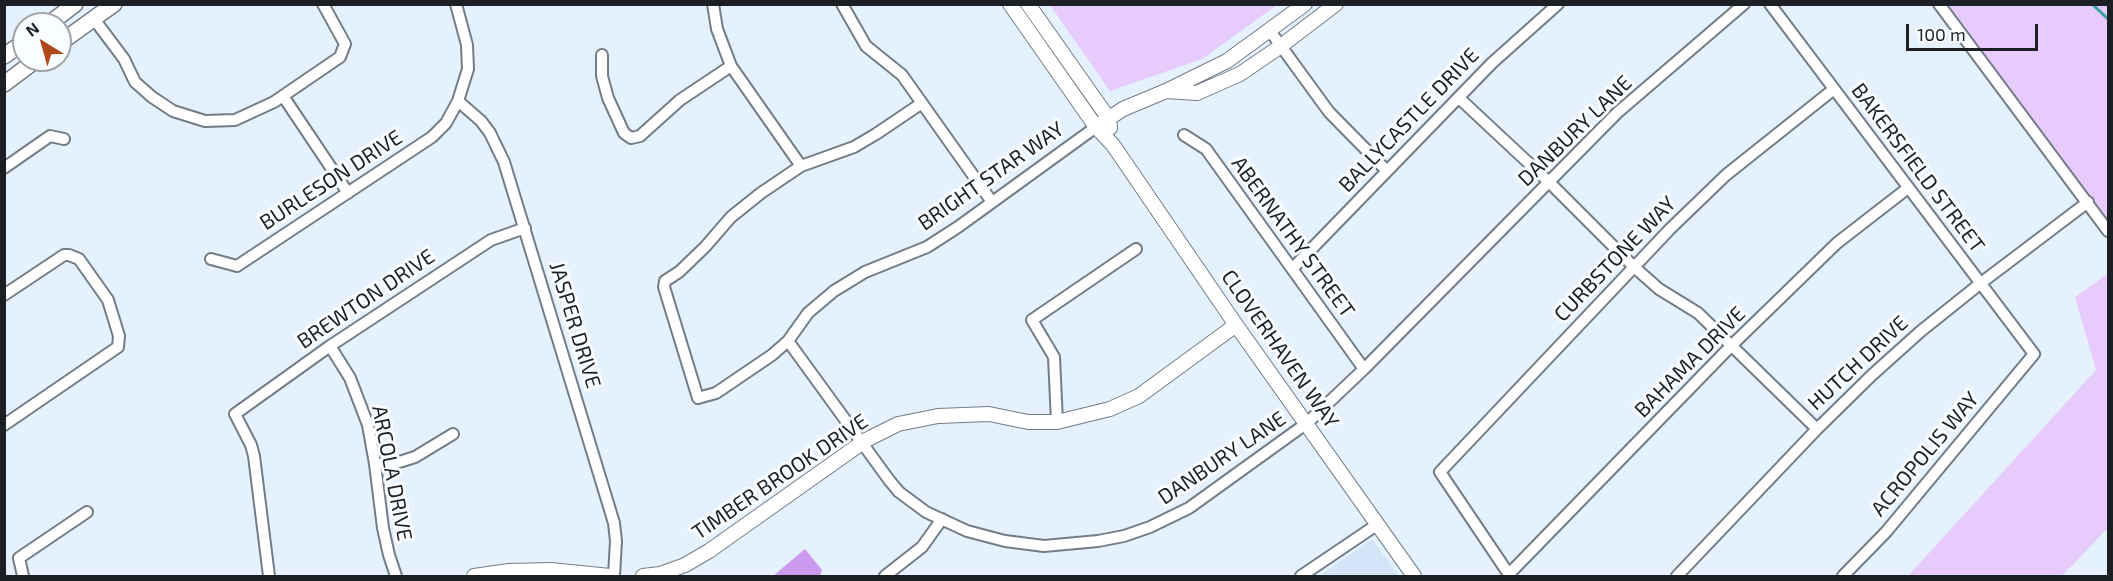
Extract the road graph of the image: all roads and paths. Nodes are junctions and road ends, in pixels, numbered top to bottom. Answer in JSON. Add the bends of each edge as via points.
{"nodes":[{"id":1,"x":82,"y":4,"type":"edge"},
{"id":2,"x":114,"y":4,"type":"edge"},
{"id":3,"x":323,"y":4,"type":"edge"},
{"id":4,"x":456,"y":4,"type":"edge"},
{"id":5,"x":713,"y":4,"type":"edge"},
{"id":6,"x":842,"y":4,"type":"edge"},
{"id":7,"x":1010,"y":4,"type":"edge"},
{"id":8,"x":1028,"y":4,"type":"edge"},
{"id":9,"x":1305,"y":4,"type":"edge"},
{"id":10,"x":1336,"y":4,"type":"edge"},
{"id":11,"x":1558,"y":4,"type":"edge"},
{"id":12,"x":1744,"y":4,"type":"edge"},
{"id":13,"x":1770,"y":4,"type":"edge"},
{"id":14,"x":1939,"y":4,"type":"edge"},
{"id":15,"x":94,"y":19,"type":"junction"},
{"id":16,"x":1270,"y":31,"type":"junction"},
{"id":17,"x":72,"y":35,"type":"edge"},
{"id":18,"x":1281,"y":46,"type":"junction"},
{"id":19,"x":602,"y":55,"type":"dead end"},
{"id":20,"x":731,"y":66,"type":"junction"},
{"id":21,"x":20,"y":72,"type":"edge"},
{"id":22,"x":4,"y":84,"type":"edge"},
{"id":23,"x":1834,"y":89,"type":"junction"},
{"id":24,"x":1166,"y":91,"type":"junction"},
{"id":25,"x":283,"y":96,"type":"junction"},
{"id":26,"x":1459,"y":98,"type":"junction"},
{"id":27,"x":458,"y":101,"type":"junction"},
{"id":28,"x":922,"y":103,"type":"junction"},
{"id":29,"x":1109,"y":119,"type":"junction"},
{"id":30,"x":1095,"y":127,"type":"junction"},
{"id":31,"x":1184,"y":135,"type":"dead end"},
{"id":32,"x":64,"y":139,"type":"dead end"},
{"id":33,"x":1113,"y":145,"type":"junction"},
{"id":34,"x":801,"y":166,"type":"junction"},
{"id":35,"x":4,"y":168,"type":"edge"},
{"id":36,"x":1386,"y":170,"type":"junction"},
{"id":37,"x":1550,"y":183,"type":"junction"},
{"id":38,"x":1908,"y":188,"type":"junction"},
{"id":39,"x":348,"y":193,"type":"junction"},
{"id":40,"x":992,"y":202,"type":"junction"},
{"id":41,"x":2088,"y":202,"type":"junction"},
{"id":42,"x":525,"y":228,"type":"junction"},
{"id":43,"x":2109,"y":231,"type":"edge"},
{"id":44,"x":1136,"y":249,"type":"dead end"},
{"id":45,"x":211,"y":259,"type":"dead end"},
{"id":46,"x":1633,"y":266,"type":"junction"},
{"id":47,"x":1292,"y":269,"type":"junction"},
{"id":48,"x":1981,"y":283,"type":"junction"},
{"id":49,"x":4,"y":295,"type":"edge"},
{"id":50,"x":1236,"y":325,"type":"junction"},
{"id":51,"x":788,"y":341,"type":"junction"},
{"id":52,"x":330,"y":346,"type":"junction"},
{"id":53,"x":1731,"y":346,"type":"junction"},
{"id":54,"x":2034,"y":354,"type":"joint"},
{"id":55,"x":1364,"y":369,"type":"junction"},
{"id":56,"x":1057,"y":422,"type":"junction"},
{"id":57,"x":1307,"y":423,"type":"junction"},
{"id":58,"x":4,"y":425,"type":"edge"},
{"id":59,"x":1817,"y":429,"type":"junction"},
{"id":60,"x":453,"y":434,"type":"dead end"},
{"id":61,"x":863,"y":443,"type":"junction"},
{"id":62,"x":375,"y":464,"type":"junction"},
{"id":63,"x":87,"y":512,"type":"dead end"},
{"id":64,"x":942,"y":519,"type":"junction"},
{"id":65,"x":1378,"y":524,"type":"junction"},
{"id":66,"x":1510,"y":575,"type":"edge"},
{"id":67,"x":23,"y":576,"type":"edge"},
{"id":68,"x":269,"y":576,"type":"edge"},
{"id":69,"x":396,"y":576,"type":"edge"},
{"id":70,"x":474,"y":576,"type":"edge"},
{"id":71,"x":612,"y":576,"type":"edge"},
{"id":72,"x":643,"y":576,"type":"edge"},
{"id":73,"x":885,"y":576,"type":"edge"},
{"id":74,"x":1301,"y":576,"type":"edge"},
{"id":75,"x":1414,"y":576,"type":"edge"},
{"id":76,"x":1677,"y":576,"type":"edge"},
{"id":77,"x":1843,"y":576,"type":"edge"}],
"edges":[{"from":1,"to":15,"type":"main road"},
{"from":2,"to":15,"type":"main road"},
{"from":3,"to":25,"type":"street","via":[[345,45],[343,52]]},
{"from":4,"to":27,"type":"street","name":"BURLESON DRIVE","via":[[467,45],[468,69]]},
{"from":5,"to":20,"type":"street","via":[[717,29]]},
{"from":6,"to":28,"type":"street","via":[[866,46],[902,75]]},
{"from":7,"to":30,"type":"street","name":"CLOVERHAVEN WAY"},
{"from":8,"to":29,"type":"street","name":"CLOVERHAVEN WAY"},
{"from":9,"to":16,"type":"street","name":"BRIGHT STAR WAY"},
{"from":10,"to":18,"type":"street","name":"BRIGHT STAR WAY"},
{"from":11,"to":26,"type":"street","name":"BALLYCASTLE DRIVE"},
{"from":12,"to":37,"type":"street","name":"DANBURY LANE","via":[[1617,113]]},
{"from":13,"to":23,"type":"street","name":"BAKERSFIELD STREET"},
{"from":14,"to":41,"type":"street"},
{"from":15,"to":17,"type":"main road"},
{"from":15,"to":25,"type":"street","via":[[135,82],[173,111],[205,121],[235,120]]},
{"from":16,"to":18,"type":"street"},
{"from":16,"to":24,"type":"street","name":"BRIGHT STAR WAY","via":[[1227,61]]},
{"from":18,"to":24,"type":"street","name":"BRIGHT STAR WAY","via":[[1240,74],[1197,93]]},
{"from":18,"to":36,"type":"street","via":[[1329,112]]},
{"from":19,"to":20,"type":"street","via":[[608,98],[624,134],[631,138],[640,136],[680,100]]},
{"from":20,"to":34,"type":"street"},
{"from":21,"to":22,"type":"main road"},
{"from":23,"to":38,"type":"street","name":"BAKERSFIELD STREET"},
{"from":23,"to":46,"type":"street","name":"CURBSTONE WAY","via":[[1726,175]]},
{"from":24,"to":29,"type":"street","name":"BRIGHT STAR WAY"},
{"from":25,"to":39,"type":"street"},
{"from":26,"to":36,"type":"street","name":"BALLYCASTLE DRIVE"},
{"from":26,"to":37,"type":"street"},
{"from":27,"to":39,"type":"street","name":"BURLESON DRIVE","via":[[446,123],[432,137]]},
{"from":27,"to":42,"type":"street","name":"JASPER DRIVE","via":[[490,134],[504,162]]},
{"from":28,"to":34,"type":"street","via":[[854,147]]},
{"from":28,"to":40,"type":"street"},
{"from":29,"to":30,"type":"street","name":"BRIGHT STAR WAY"},
{"from":29,"to":33,"type":"street","name":"CLOVERHAVEN WAY"},
{"from":30,"to":33,"type":"street","name":"CLOVERHAVEN WAY"},
{"from":30,"to":40,"type":"street","name":"BRIGHT STAR WAY"},
{"from":31,"to":47,"type":"street","name":"ABERNATHY STREET","via":[[1206,149]]},
{"from":32,"to":35,"type":"street","via":[[50,136]]},
{"from":33,"to":50,"type":"street","name":"CLOVERHAVEN WAY"},
{"from":34,"to":51,"type":"street","name":"BRIGHT STAR WAY","via":[[731,217],[705,247],[665,281],[664,287],[698,398],[716,393]]},
{"from":36,"to":47,"type":"street","name":"BALLYCASTLE DRIVE"},
{"from":37,"to":46,"type":"street"},
{"from":37,"to":55,"type":"street","name":"DANBURY LANE"},
{"from":38,"to":48,"type":"street","name":"BAKERSFIELD STREET"},
{"from":38,"to":53,"type":"street","name":"BAHAMA DRIVE","via":[[1837,243]]},
{"from":39,"to":45,"type":"street","name":"BURLESON DRIVE","via":[[237,266]]},
{"from":40,"to":51,"type":"street","name":"BRIGHT STAR WAY","via":[[927,247],[865,272],[834,291],[808,313]]},
{"from":41,"to":43,"type":"street"},
{"from":41,"to":48,"type":"street","name":"HUTCH DRIVE"},
{"from":42,"to":52,"type":"street","name":"BREWTON DRIVE","via":[[491,240]]},
{"from":42,"to":71,"type":"street","name":"JASPER DRIVE","via":[[614,524]]},
{"from":44,"to":56,"type":"street","via":[[1032,320],[1054,357]]},
{"from":46,"to":53,"type":"street","via":[[1659,289],[1698,313]]},
{"from":46,"to":66,"type":"street","name":"CURBSTONE WAY","via":[[1440,472]]},
{"from":47,"to":55,"type":"street","name":"ABERNATHY STREET"},
{"from":48,"to":54,"type":"street","name":"BAKERSFIELD STREET"},
{"from":48,"to":59,"type":"street","name":"HUTCH DRIVE","via":[[1921,331]]},
{"from":49,"to":58,"type":"street","via":[[64,255],[79,259],[108,300],[119,336],[118,346]]},
{"from":50,"to":56,"type":"street","name":"TIMBER BROOK DRIVE","via":[[1139,396],[1110,409]]},
{"from":50,"to":57,"type":"street","name":"CLOVERHAVEN WAY"},
{"from":51,"to":61,"type":"street","name":"DANBURY LANE"},
{"from":52,"to":62,"type":"street","name":"ARCOLA DRIVE","via":[[350,378],[364,412]]},
{"from":52,"to":68,"type":"street","name":"BREWTON DRIVE","via":[[235,414],[254,456]]},
{"from":53,"to":59,"type":"street"},
{"from":53,"to":66,"type":"street","name":"BAHAMA DRIVE"},
{"from":54,"to":77,"type":"street","name":"ACROPOLIS WAY","via":[[1886,532]]},
{"from":55,"to":57,"type":"street","name":"DANBURY LANE"},
{"from":56,"to":61,"type":"street","name":"TIMBER BROOK DRIVE","via":[[1028,422],[989,414],[938,416],[898,424]]},
{"from":57,"to":64,"type":"street","name":"DANBURY LANE","via":[[1189,508],[1124,536],[1044,546],[967,531]]},
{"from":57,"to":65,"type":"street","name":"CLOVERHAVEN WAY"},
{"from":59,"to":76,"type":"street","name":"HUTCH DRIVE"},
{"from":60,"to":62,"type":"street","via":[[415,458]]},
{"from":61,"to":64,"type":"street","name":"DANBURY LANE","via":[[899,492]]},
{"from":61,"to":72,"type":"street","name":"TIMBER BROOK DRIVE","via":[[709,551],[685,565]]},
{"from":62,"to":69,"type":"street","name":"ARCOLA DRIVE","via":[[383,528]]},
{"from":63,"to":67,"type":"street","via":[[19,558]]},
{"from":64,"to":73,"type":"street","via":[[922,547]]},
{"from":65,"to":74,"type":"street"},
{"from":65,"to":75,"type":"street","name":"CLOVERHAVEN WAY"},
{"from":70,"to":71,"type":"street","via":[[551,570]]}]}
